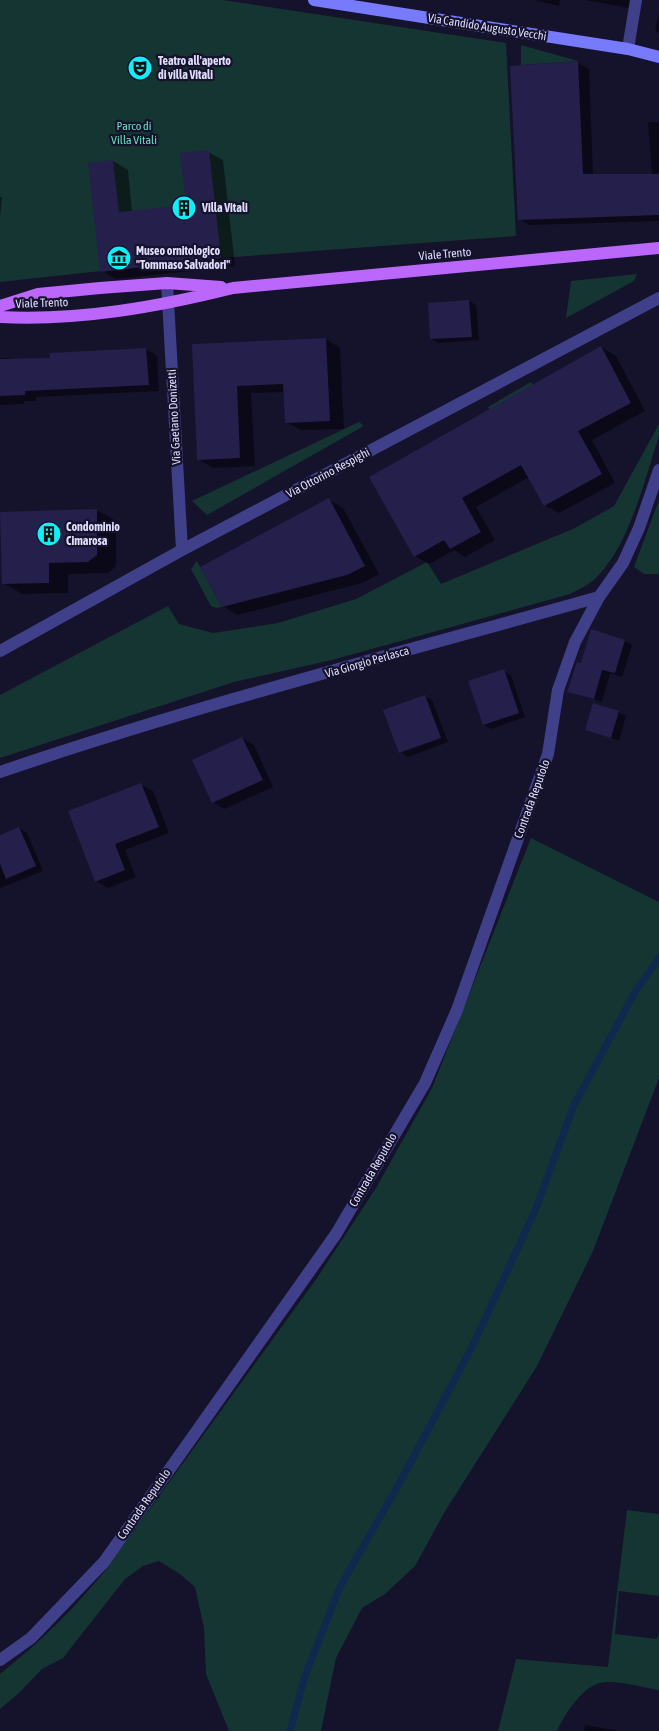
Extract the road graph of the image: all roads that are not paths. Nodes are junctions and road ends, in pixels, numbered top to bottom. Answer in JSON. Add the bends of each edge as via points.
{"nodes":[{"id":1,"x":314,"y":0,"type":"edge"},
{"id":2,"x":636,"y":0,"type":"edge"},
{"id":3,"x":628,"y":49,"type":"junction"},
{"id":4,"x":659,"y":57,"type":"edge"},
{"id":5,"x":659,"y":248,"type":"edge"},
{"id":6,"x":167,"y":284,"type":"junction"},
{"id":7,"x":233,"y":288,"type":"junction"},
{"id":8,"x":659,"y":298,"type":"edge"},
{"id":9,"x":168,"y":304,"type":"junction"},
{"id":10,"x":0,"y":306,"type":"edge"},
{"id":11,"x":0,"y":317,"type":"edge"},
{"id":12,"x":659,"y":470,"type":"edge"},
{"id":13,"x":182,"y":550,"type":"junction"},
{"id":14,"x":599,"y":598,"type":"junction"},
{"id":15,"x":0,"y":651,"type":"edge"},
{"id":16,"x":0,"y":772,"type":"edge"},
{"id":17,"x":0,"y":1660,"type":"edge"}],
"edges":[{"from":1,"to":3,"type":"main road","name":"Via Candido Augusto Vecchi"},
{"from":2,"to":3,"type":"street"},
{"from":3,"to":4,"type":"main road","name":"Via Candido Augusto Vecchi"},
{"from":5,"to":7,"type":"main road","name":"Viale Trento"},
{"from":6,"to":7,"type":"main road","name":"Viale Trento"},
{"from":6,"to":9,"type":"street","name":"Via Gaetano Donizetti"},
{"from":6,"to":10,"type":"main road","name":"Viale Trento","via":[[38,294]]},
{"from":7,"to":9,"type":"main road","name":"Viale Trento"},
{"from":8,"to":13,"type":"street","name":"Via Ottorino Respighi"},
{"from":9,"to":11,"type":"main road","name":"Viale Trento","via":[[41,319]]},
{"from":9,"to":13,"type":"street","name":"Via Gaetano Donizetti"},
{"from":12,"to":14,"type":"street","via":[[623,564]]},
{"from":13,"to":15,"type":"street","name":"Via Ottorino Respighi"},
{"from":14,"to":16,"type":"street","name":"Via Giorgio Perlasca","via":[[346,668]]},
{"from":14,"to":17,"type":"street","name":"Contrada Reputolo","via":[[574,642],[558,690],[548,754],[457,1010],[425,1083],[336,1234],[104,1562],[31,1638]]}]}
